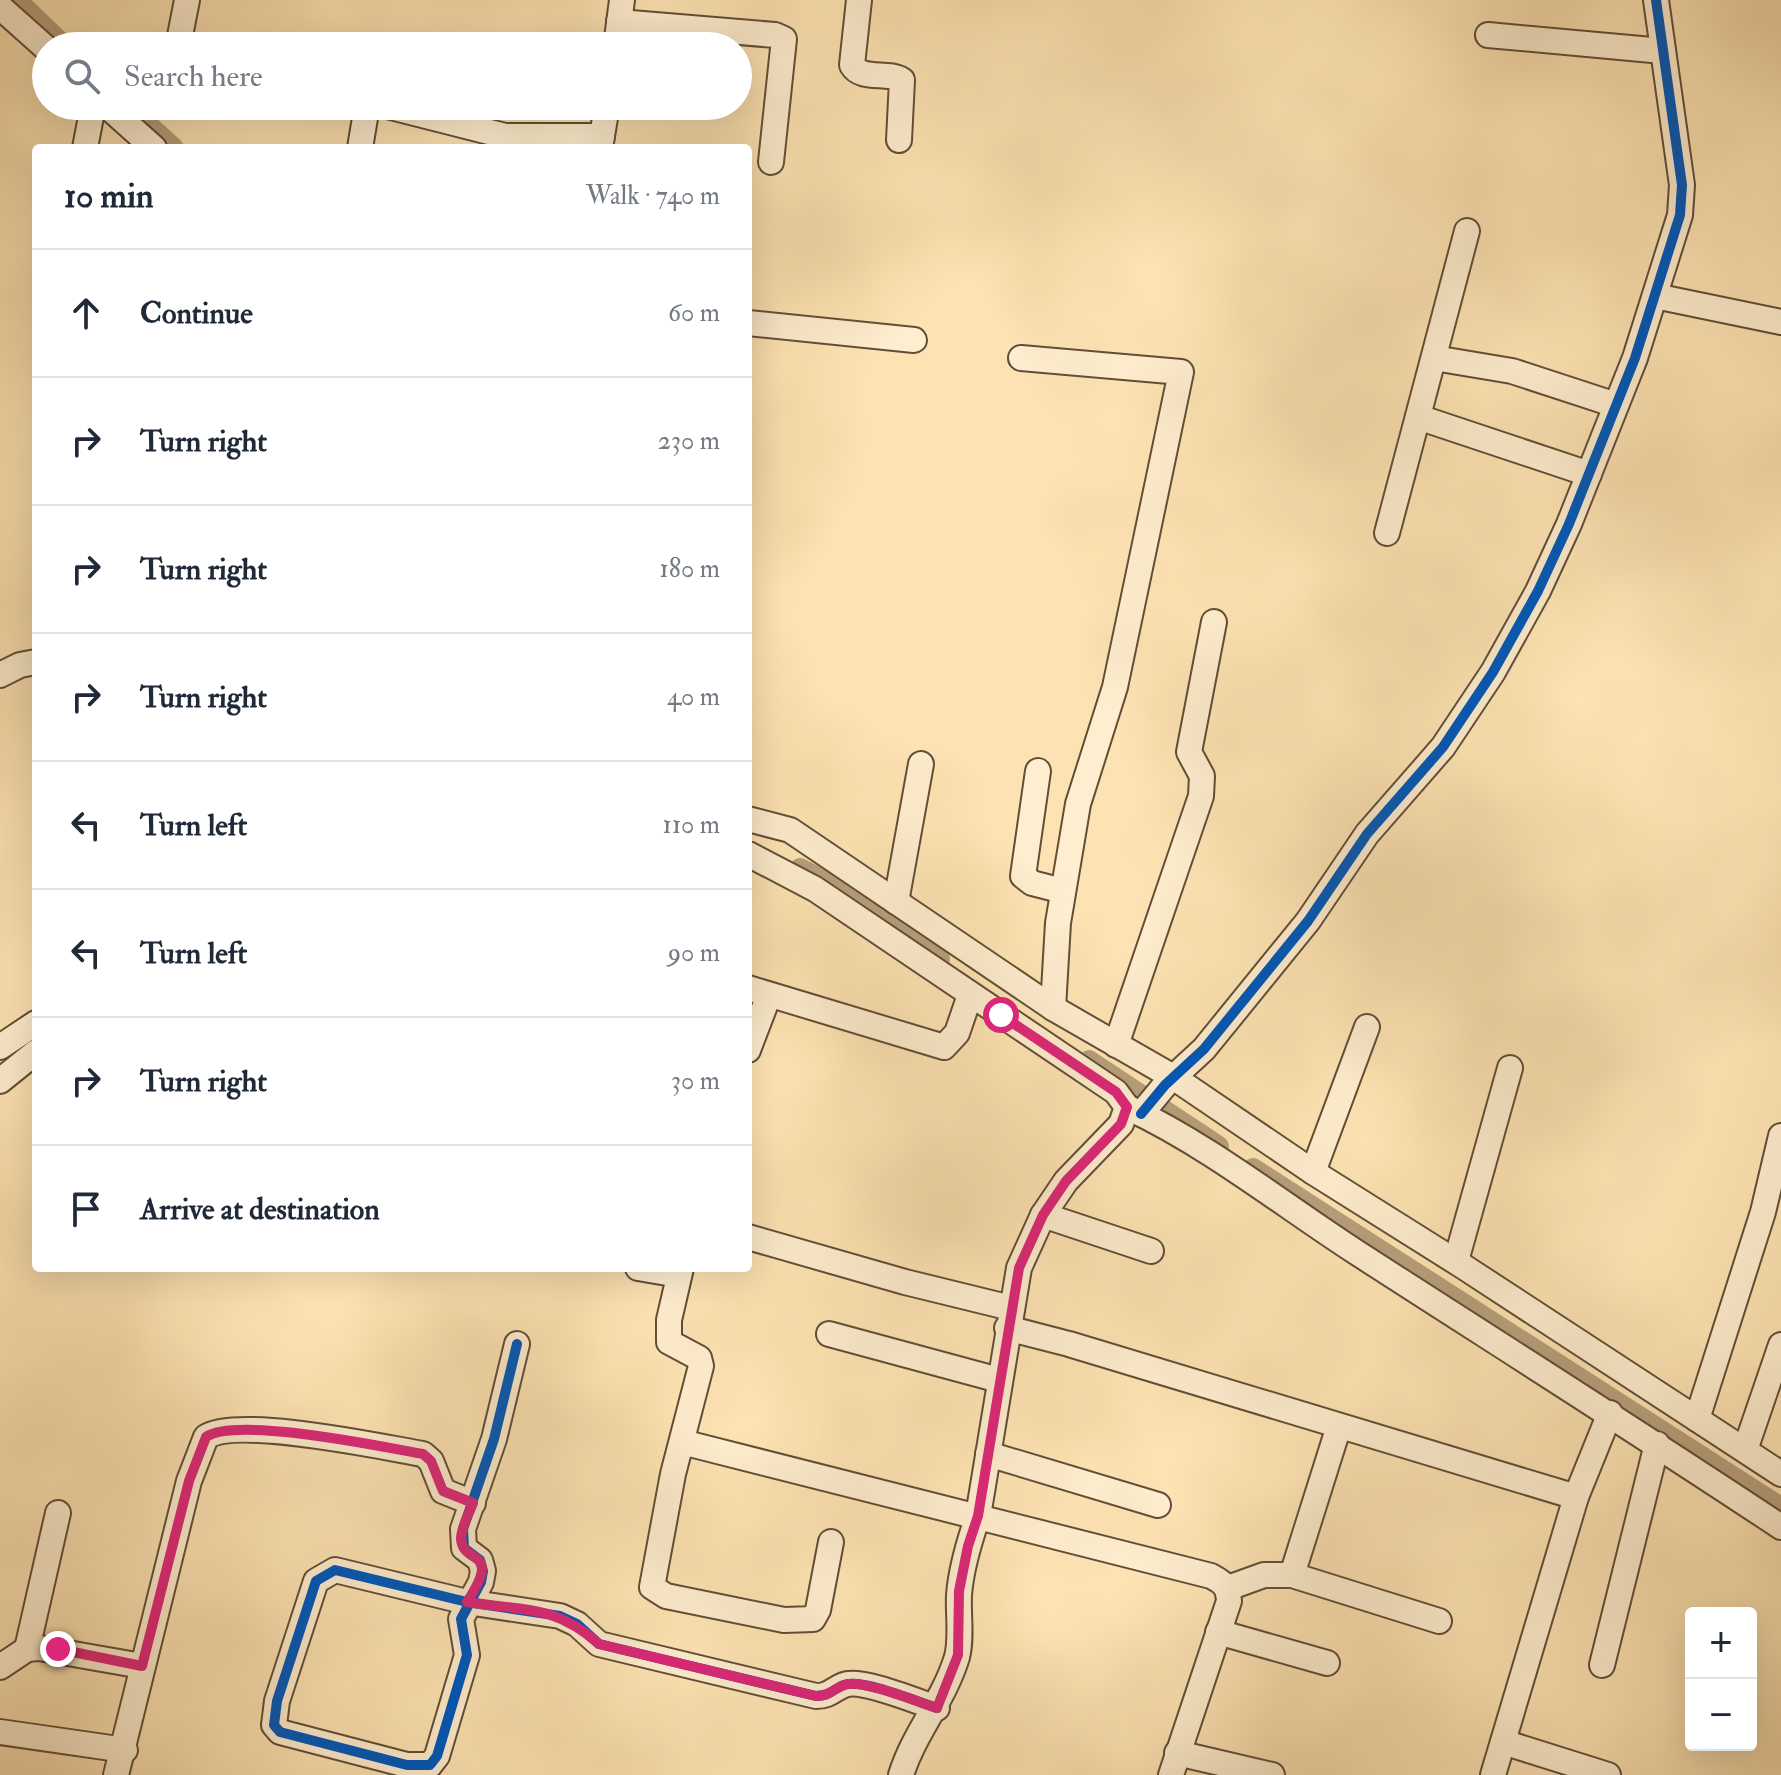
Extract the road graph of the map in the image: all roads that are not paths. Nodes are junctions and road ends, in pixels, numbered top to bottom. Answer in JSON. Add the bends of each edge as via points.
{"nodes":[{"id":1,"x":187,"y":0,"type":"edge"},
{"id":2,"x":859,"y":0,"type":"edge"},
{"id":3,"x":1656,"y":0,"type":"edge"},
{"id":4,"x":0,"y":7,"type":"edge"},
{"id":5,"x":619,"y":23,"type":"edge"},
{"id":6,"x":181,"y":32,"type":"edge"},
{"id":7,"x":736,"y":32,"type":"edge"},
{"id":8,"x":752,"y":33,"type":"edge"},
{"id":9,"x":0,"y":35,"type":"edge"},
{"id":10,"x":32,"y":35,"type":"edge"},
{"id":11,"x":1488,"y":35,"type":"dead end"},
{"id":12,"x":32,"y":41,"type":"edge"},
{"id":13,"x":1663,"y":51,"type":"junction"},
{"id":14,"x":90,"y":120,"type":"edge"},
{"id":15,"x":129,"y":120,"type":"edge"},
{"id":16,"x":365,"y":120,"type":"edge"},
{"id":17,"x":442,"y":120,"type":"edge"},
{"id":18,"x":605,"y":120,"type":"edge"},
{"id":19,"x":899,"y":140,"type":"dead end"},
{"id":20,"x":601,"y":142,"type":"edge"},
{"id":21,"x":86,"y":144,"type":"edge"},
{"id":22,"x":150,"y":144,"type":"edge"},
{"id":23,"x":361,"y":144,"type":"edge"},
{"id":24,"x":771,"y":162,"type":"dead end"},
{"id":25,"x":1467,"y":231,"type":"dead end"},
{"id":26,"x":1655,"y":296,"type":"junction"},
{"id":27,"x":1781,"y":322,"type":"edge"},
{"id":28,"x":752,"y":323,"type":"edge"},
{"id":29,"x":914,"y":340,"type":"dead end"},
{"id":30,"x":1021,"y":358,"type":"dead end"},
{"id":31,"x":1434,"y":358,"type":"junction"},
{"id":32,"x":1616,"y":405,"type":"junction"},
{"id":33,"x":1418,"y":417,"type":"junction"},
{"id":34,"x":1589,"y":474,"type":"junction"},
{"id":35,"x":1387,"y":533,"type":"dead end"},
{"id":36,"x":1214,"y":622,"type":"dead end"},
{"id":37,"x":32,"y":663,"type":"edge"},
{"id":38,"x":0,"y":675,"type":"edge"},
{"id":39,"x":921,"y":764,"type":"dead end"},
{"id":40,"x":1038,"y":771,"type":"dead end"},
{"id":41,"x":752,"y":820,"type":"edge"},
{"id":42,"x":752,"y":856,"type":"edge"},
{"id":43,"x":1063,"y":891,"type":"junction"},
{"id":44,"x":896,"y":902,"type":"junction"},
{"id":45,"x":758,"y":992,"type":"edge"},
{"id":46,"x":970,"y":995,"type":"junction"},
{"id":47,"x":1053,"y":1008,"type":"junction"},
{"id":48,"x":32,"y":1026,"type":"edge"},
{"id":49,"x":752,"y":1027,"type":"edge"},
{"id":50,"x":1367,"y":1027,"type":"dead end"},
{"id":51,"x":1116,"y":1045,"type":"junction"},
{"id":52,"x":0,"y":1047,"type":"edge"},
{"id":53,"x":32,"y":1055,"type":"edge"},
{"id":54,"x":1510,"y":1068,"type":"dead end"},
{"id":55,"x":0,"y":1081,"type":"edge"},
{"id":56,"x":1169,"y":1081,"type":"junction"},
{"id":57,"x":1139,"y":1108,"type":"junction"},
{"id":58,"x":1781,"y":1136,"type":"edge"},
{"id":59,"x":1313,"y":1172,"type":"junction"},
{"id":60,"x":1043,"y":1215,"type":"junction"},
{"id":61,"x":752,"y":1238,"type":"edge"},
{"id":62,"x":1151,"y":1251,"type":"dead end"},
{"id":63,"x":1456,"y":1261,"type":"junction"},
{"id":64,"x":680,"y":1272,"type":"edge"},
{"id":65,"x":1009,"y":1318,"type":"junction"},
{"id":66,"x":829,"y":1334,"type":"dead end"},
{"id":67,"x":517,"y":1344,"type":"dead end"},
{"id":68,"x":1781,"y":1345,"type":"edge"},
{"id":69,"x":999,"y":1380,"type":"junction"},
{"id":70,"x":1610,"y":1413,"type":"junction"},
{"id":71,"x":1697,"y":1419,"type":"junction"},
{"id":72,"x":1339,"y":1426,"type":"junction"},
{"id":73,"x":682,"y":1442,"type":"junction"},
{"id":74,"x":1657,"y":1444,"type":"junction"},
{"id":75,"x":1745,"y":1450,"type":"junction"},
{"id":76,"x":988,"y":1454,"type":"junction"},
{"id":77,"x":1781,"y":1474,"type":"edge"},
{"id":78,"x":1576,"y":1497,"type":"junction"},
{"id":79,"x":473,"y":1503,"type":"junction"},
{"id":80,"x":1158,"y":1505,"type":"dead end"},
{"id":81,"x":58,"y":1513,"type":"dead end"},
{"id":82,"x":978,"y":1516,"type":"junction"},
{"id":83,"x":1781,"y":1527,"type":"edge"},
{"id":84,"x":831,"y":1542,"type":"dead end"},
{"id":85,"x":1292,"y":1575,"type":"junction"},
{"id":86,"x":1228,"y":1588,"type":"junction"},
{"id":87,"x":467,"y":1602,"type":"junction"},
{"id":88,"x":1439,"y":1621,"type":"dead end"},
{"id":89,"x":1218,"y":1632,"type":"junction"},
{"id":90,"x":27,"y":1649,"type":"junction"},
{"id":91,"x":1327,"y":1663,"type":"dead end"},
{"id":92,"x":1602,"y":1665,"type":"dead end"},
{"id":93,"x":142,"y":1666,"type":"junction"},
{"id":94,"x":0,"y":1667,"type":"edge"},
{"id":95,"x":937,"y":1708,"type":"junction"},
{"id":96,"x":0,"y":1732,"type":"edge"},
{"id":97,"x":1503,"y":1742,"type":"junction"},
{"id":98,"x":125,"y":1750,"type":"junction"},
{"id":99,"x":1174,"y":1764,"type":"edge"},
{"id":100,"x":116,"y":1775,"type":"edge"},
{"id":101,"x":901,"y":1775,"type":"edge"},
{"id":102,"x":1272,"y":1775,"type":"edge"},
{"id":103,"x":1493,"y":1775,"type":"edge"},
{"id":104,"x":1608,"y":1775,"type":"edge"}],
"edges":[{"from":1,"to":6,"type":"street"},
{"from":2,"to":19,"type":"street","via":[[852,65],[862,73],[902,80]]},
{"from":3,"to":13,"type":"street"},
{"from":4,"to":10,"type":"street"},
{"from":5,"to":7,"type":"street"},
{"from":8,"to":24,"type":"street","via":[[784,39]]},
{"from":9,"to":12,"type":"street"},
{"from":11,"to":13,"type":"street"},
{"from":13,"to":26,"type":"street","via":[[1682,197]]},
{"from":14,"to":21,"type":"street"},
{"from":15,"to":22,"type":"street"},
{"from":16,"to":23,"type":"street"},
{"from":17,"to":20,"type":"street","via":[[505,136]]},
{"from":18,"to":20,"type":"street"},
{"from":25,"to":31,"type":"street"},
{"from":26,"to":27,"type":"street"},
{"from":26,"to":32,"type":"street"},
{"from":28,"to":29,"type":"street"},
{"from":30,"to":43,"type":"street","via":[[1181,372],[1115,687],[1078,804]]},
{"from":31,"to":32,"type":"street","via":[[1512,371]]},
{"from":31,"to":33,"type":"street"},
{"from":32,"to":34,"type":"street"},
{"from":33,"to":34,"type":"street"},
{"from":33,"to":35,"type":"street"},
{"from":34,"to":56,"type":"street","via":[[1538,591],[1443,747],[1372,828],[1308,921],[1204,1049]]},
{"from":36,"to":51,"type":"street","via":[[1189,752],[1202,776],[1201,796]]},
{"from":37,"to":38,"type":"street"},
{"from":39,"to":44,"type":"street"},
{"from":40,"to":43,"type":"street","via":[[1023,876]]},
{"from":41,"to":44,"type":"street","via":[[790,830]]},
{"from":42,"to":46,"type":"street","via":[[815,889]]},
{"from":43,"to":47,"type":"street"},
{"from":44,"to":47,"type":"street"},
{"from":45,"to":46,"type":"street","via":[[944,1047],[957,1033]]},
{"from":45,"to":49,"type":"street"},
{"from":46,"to":57,"type":"street"},
{"from":47,"to":51,"type":"street"},
{"from":48,"to":52,"type":"street"},
{"from":50,"to":59,"type":"street"},
{"from":51,"to":56,"type":"street"},
{"from":53,"to":55,"type":"street"},
{"from":54,"to":63,"type":"street"},
{"from":56,"to":57,"type":"street"},
{"from":56,"to":59,"type":"street"},
{"from":57,"to":60,"type":"street","via":[[1066,1181]]},
{"from":57,"to":70,"type":"street"},
{"from":58,"to":71,"type":"street","via":[[1763,1212]]},
{"from":59,"to":63,"type":"street"},
{"from":60,"to":62,"type":"street"},
{"from":60,"to":65,"type":"street","via":[[1019,1268]]},
{"from":61,"to":65,"type":"street"},
{"from":63,"to":71,"type":"street"},
{"from":64,"to":73,"type":"street","via":[[669,1342],[699,1358],[701,1366]]},
{"from":65,"to":69,"type":"street"},
{"from":65,"to":72,"type":"street","via":[[1084,1348]]},
{"from":66,"to":69,"type":"street"},
{"from":67,"to":79,"type":"street"},
{"from":68,"to":75,"type":"street"},
{"from":69,"to":76,"type":"street"},
{"from":70,"to":74,"type":"street"},
{"from":70,"to":78,"type":"street"},
{"from":71,"to":75,"type":"street"},
{"from":72,"to":78,"type":"street"},
{"from":72,"to":85,"type":"street"},
{"from":73,"to":82,"type":"street"},
{"from":73,"to":84,"type":"street","via":[[654,1573],[652,1587],[658,1593],[784,1620],[813,1619]]},
{"from":74,"to":83,"type":"street"},
{"from":74,"to":92,"type":"street"},
{"from":75,"to":77,"type":"street"},
{"from":76,"to":80,"type":"street"},
{"from":76,"to":82,"type":"street"},
{"from":78,"to":97,"type":"street"},
{"from":79,"to":87,"type":"street","via":[[461,1540],[483,1571]]},
{"from":79,"to":93,"type":"street","via":[[443,1491],[423,1454],[318,1436],[214,1431],[196,1458]]},
{"from":81,"to":90,"type":"street"},
{"from":82,"to":86,"type":"street","via":[[1211,1576]]},
{"from":82,"to":95,"type":"street","via":[[959,1591],[958,1655]]},
{"from":85,"to":86,"type":"street","via":[[1264,1575]]},
{"from":85,"to":88,"type":"street"},
{"from":86,"to":89,"type":"street"},
{"from":87,"to":87,"type":"street","via":[[461,1619],[465,1665],[430,1765],[393,1762],[280,1732],[274,1725],[316,1581],[324,1573],[352,1572]]},
{"from":87,"to":95,"type":"street","via":[[551,1613],[577,1624],[599,1644],[816,1696],[860,1684]]},
{"from":89,"to":91,"type":"street"},
{"from":89,"to":99,"type":"street"},
{"from":90,"to":93,"type":"street","via":[[58,1649]]},
{"from":90,"to":94,"type":"street"},
{"from":93,"to":98,"type":"street"},
{"from":95,"to":101,"type":"street","via":[[909,1750]]},
{"from":96,"to":98,"type":"street"},
{"from":97,"to":103,"type":"street"},
{"from":97,"to":104,"type":"street"},
{"from":98,"to":100,"type":"street"},
{"from":99,"to":102,"type":"street"}]}
